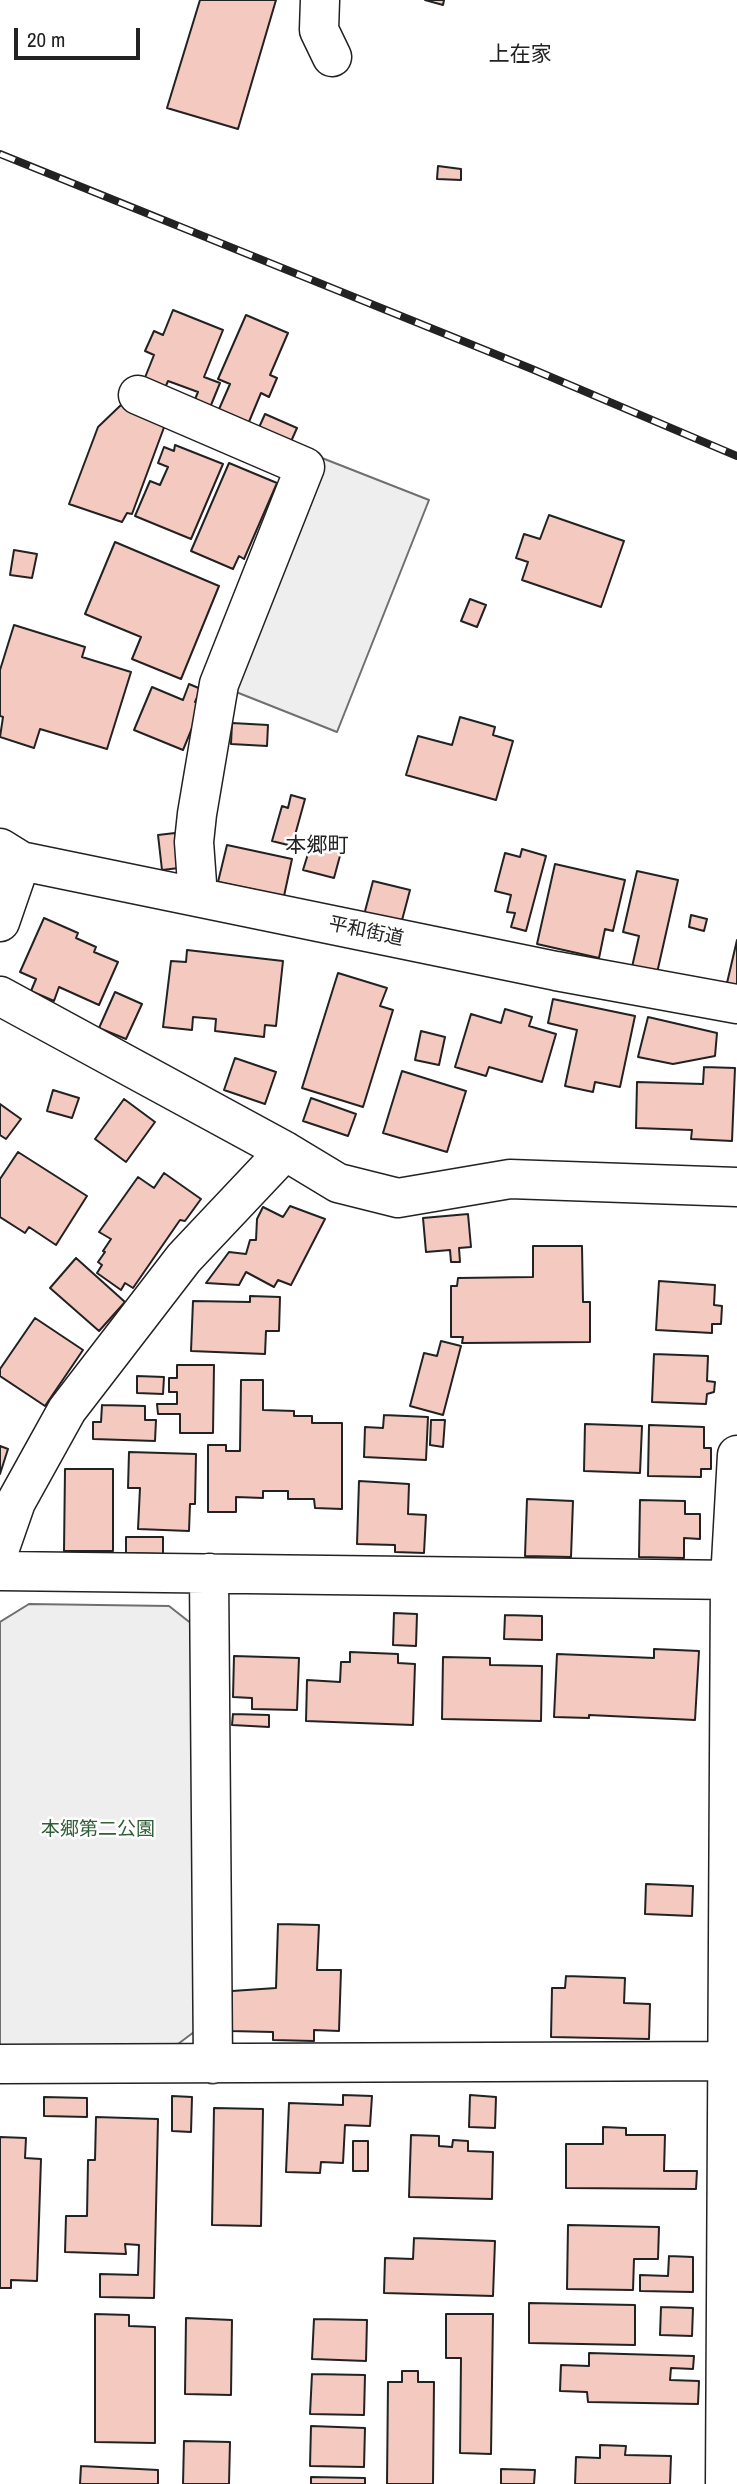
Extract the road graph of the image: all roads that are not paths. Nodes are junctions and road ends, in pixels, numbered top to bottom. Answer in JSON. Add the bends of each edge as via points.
{"nodes":[{"id":1,"x":320,"y":0,"type":"edge"},
{"id":2,"x":332,"y":57,"type":"dead end"},
{"id":3,"x":138,"y":395,"type":"dead end"},
{"id":4,"x":10,"y":854,"type":"edge"},
{"id":5,"x":198,"y":897,"type":"junction"},
{"id":6,"x":0,"y":922,"type":"edge"},
{"id":7,"x":0,"y":996,"type":"edge"},
{"id":8,"x":737,"y":1004,"type":"edge"},
{"id":9,"x":285,"y":1151,"type":"junction"},
{"id":10,"x":737,"y":1187,"type":"edge"},
{"id":11,"x":737,"y":1455,"type":"edge"},
{"id":12,"x":0,"y":1549,"type":"edge"},
{"id":13,"x":0,"y":1570,"type":"edge"},
{"id":14,"x":209,"y":1573,"type":"junction"},
{"id":15,"x":733,"y":1580,"type":"edge"},
{"id":16,"x":732,"y":2061,"type":"edge"},
{"id":17,"x":0,"y":2064,"type":"edge"},
{"id":18,"x":213,"y":2064,"type":"junction"},
{"id":19,"x":726,"y":2484,"type":"edge"}],
"edges":[{"from":1,"to":2,"type":"street","via":[[319,30]]},
{"from":3,"to":5,"type":"street","via":[[305,467],[219,684],[196,828]]},
{"from":4,"to":5,"type":"street","name":"平和街道"},
{"from":4,"to":6,"type":"street"},
{"from":5,"to":8,"type":"street","name":"平和街道"},
{"from":7,"to":9,"type":"street"},
{"from":9,"to":10,"type":"street","via":[[338,1184],[398,1198],[510,1179]]},
{"from":9,"to":12,"type":"street","via":[[184,1258],[67,1410],[16,1502]]},
{"from":11,"to":15,"type":"street"},
{"from":13,"to":14,"type":"street"},
{"from":14,"to":15,"type":"street"},
{"from":14,"to":18,"type":"street"},
{"from":15,"to":16,"type":"street"},
{"from":16,"to":18,"type":"street"},
{"from":16,"to":19,"type":"street"},
{"from":17,"to":18,"type":"street"}]}
